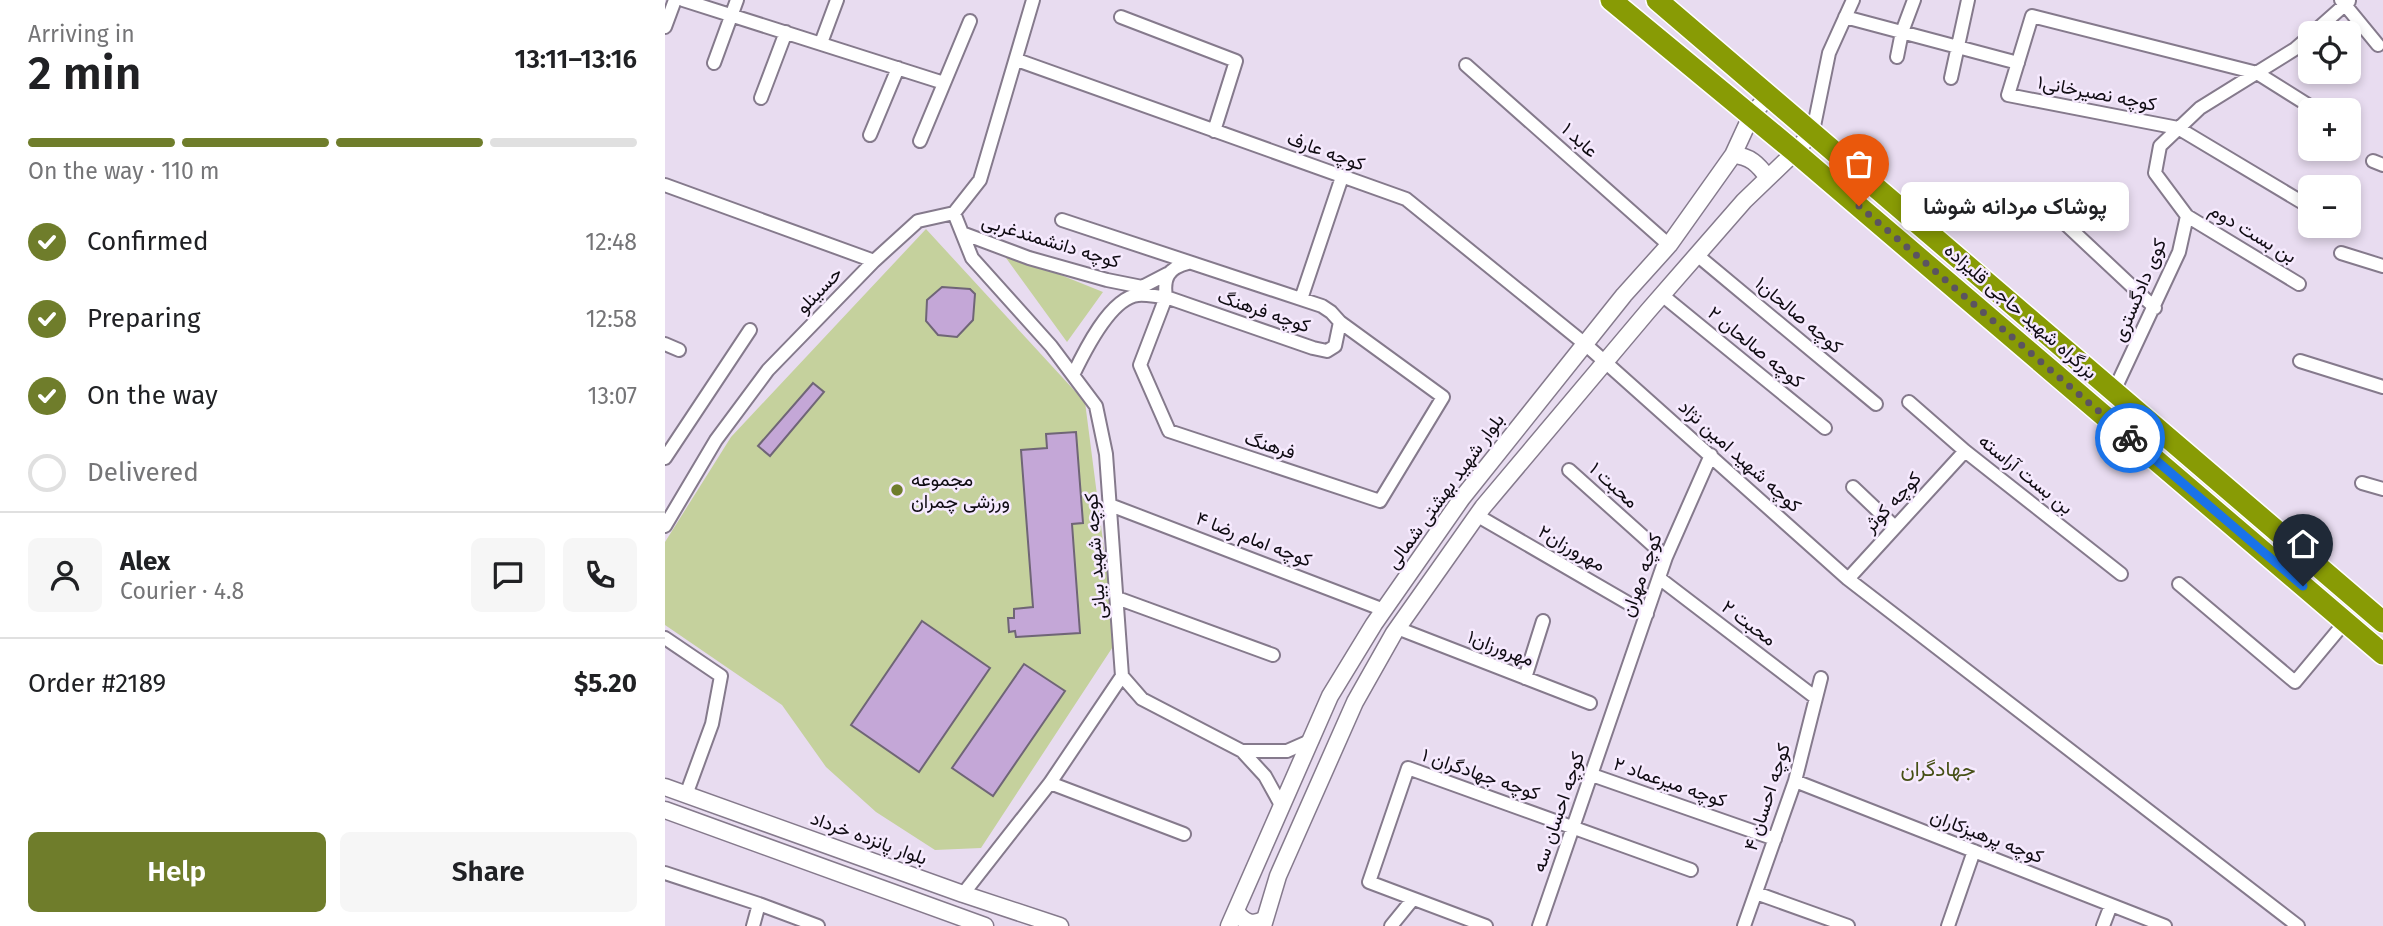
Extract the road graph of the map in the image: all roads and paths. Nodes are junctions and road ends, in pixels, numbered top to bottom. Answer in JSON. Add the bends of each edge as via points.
{"nodes":[{"id":1,"x":675,"y":0,"type":"edge"},
{"id":2,"x":683,"y":0,"type":"edge"},
{"id":3,"x":737,"y":0,"type":"edge"},
{"id":4,"x":837,"y":0,"type":"edge"},
{"id":5,"x":1033,"y":0,"type":"edge"},
{"id":6,"x":1611,"y":0,"type":"edge"},
{"id":7,"x":1657,"y":0,"type":"edge"},
{"id":8,"x":1853,"y":0,"type":"edge"},
{"id":9,"x":1914,"y":0,"type":"edge"},
{"id":10,"x":1968,"y":0,"type":"edge"},
{"id":11,"x":2345,"y":2,"type":"edge"},
{"id":12,"x":730,"y":15,"type":"junction"},
{"id":13,"x":1121,"y":17,"type":"dead end"},
{"id":14,"x":1845,"y":17,"type":"junction"},
{"id":15,"x":970,"y":21,"type":"dead end"},
{"id":16,"x":2325,"y":21,"type":"edge"},
{"id":17,"x":665,"y":27,"type":"edge"},
{"id":18,"x":786,"y":32,"type":"junction"},
{"id":19,"x":1902,"y":32,"type":"junction"},
{"id":20,"x":821,"y":43,"type":"junction"},
{"id":21,"x":2298,"y":46,"type":"edge"},
{"id":22,"x":2378,"y":46,"type":"dead end"},
{"id":23,"x":1957,"y":47,"type":"junction"},
{"id":24,"x":1897,"y":57,"type":"dead end"},
{"id":25,"x":1017,"y":60,"type":"junction"},
{"id":26,"x":714,"y":63,"type":"dead end"},
{"id":27,"x":2018,"y":63,"type":"junction"},
{"id":28,"x":1466,"y":65,"type":"dead end"},
{"id":29,"x":898,"y":68,"type":"junction"},
{"id":30,"x":2257,"y":72,"type":"junction"},
{"id":31,"x":1951,"y":78,"type":"dead end"},
{"id":32,"x":944,"y":83,"type":"junction"},
{"id":33,"x":1769,"y":95,"type":"junction"},
{"id":34,"x":761,"y":98,"type":"dead end"},
{"id":35,"x":2298,"y":98,"type":"edge"},
{"id":36,"x":1751,"y":116,"type":"junction"},
{"id":37,"x":2178,"y":128,"type":"junction"},
{"id":38,"x":1214,"y":131,"type":"junction"},
{"id":39,"x":1813,"y":131,"type":"junction"},
{"id":40,"x":870,"y":135,"type":"dead end"},
{"id":41,"x":920,"y":141,"type":"dead end"},
{"id":42,"x":1795,"y":152,"type":"junction"},
{"id":43,"x":1733,"y":155,"type":"junction"},
{"id":44,"x":1342,"y":177,"type":"junction"},
{"id":45,"x":1768,"y":178,"type":"junction"},
{"id":46,"x":665,"y":185,"type":"edge"},
{"id":47,"x":2298,"y":200,"type":"edge"},
{"id":48,"x":2041,"y":201,"type":"dead end"},
{"id":49,"x":954,"y":213,"type":"junction"},
{"id":50,"x":2187,"y":216,"type":"junction"},
{"id":51,"x":1062,"y":220,"type":"dead end"},
{"id":52,"x":962,"y":233,"type":"junction"},
{"id":53,"x":1669,"y":245,"type":"junction"},
{"id":54,"x":2341,"y":253,"type":"dead end"},
{"id":55,"x":1697,"y":255,"type":"junction"},
{"id":56,"x":874,"y":261,"type":"junction"},
{"id":57,"x":1188,"y":263,"type":"junction"},
{"id":58,"x":2383,"y":266,"type":"edge"},
{"id":59,"x":1167,"y":274,"type":"junction"},
{"id":60,"x":2299,"y":284,"type":"dead end"},
{"id":61,"x":1662,"y":295,"type":"junction"},
{"id":62,"x":1166,"y":298,"type":"junction"},
{"id":63,"x":1301,"y":299,"type":"junction"},
{"id":64,"x":2155,"y":308,"type":"junction"},
{"id":65,"x":1340,"y":322,"type":"junction"},
{"id":66,"x":750,"y":330,"type":"dead end"},
{"id":67,"x":665,"y":344,"type":"edge"},
{"id":68,"x":1585,"y":344,"type":"junction"},
{"id":69,"x":679,"y":350,"type":"dead end"},
{"id":70,"x":2300,"y":361,"type":"dead end"},
{"id":71,"x":1605,"y":363,"type":"junction"},
{"id":72,"x":1073,"y":375,"type":"junction"},
{"id":73,"x":2383,"y":387,"type":"edge"},
{"id":74,"x":2114,"y":391,"type":"junction"},
{"id":75,"x":1909,"y":402,"type":"dead end"},
{"id":76,"x":1876,"y":404,"type":"dead end"},
{"id":77,"x":1825,"y":428,"type":"dead end"},
{"id":78,"x":1965,"y":451,"type":"junction"},
{"id":79,"x":1711,"y":455,"type":"junction"},
{"id":80,"x":665,"y":457,"type":"edge"},
{"id":81,"x":1569,"y":470,"type":"dead end"},
{"id":82,"x":2362,"y":483,"type":"dead end"},
{"id":83,"x":1853,"y":487,"type":"dead end"},
{"id":84,"x":2383,"y":489,"type":"edge"},
{"id":85,"x":1110,"y":505,"type":"junction"},
{"id":86,"x":1478,"y":516,"type":"junction"},
{"id":87,"x":665,"y":526,"type":"edge"},
{"id":88,"x":1895,"y":527,"type":"junction"},
{"id":89,"x":1666,"y":557,"type":"junction"},
{"id":90,"x":2120,"y":574,"type":"dead end"},
{"id":91,"x":1659,"y":578,"type":"junction"},
{"id":92,"x":1848,"y":579,"type":"junction"},
{"id":93,"x":2179,"y":584,"type":"dead end"},
{"id":94,"x":1117,"y":598,"type":"junction"},
{"id":95,"x":1384,"y":610,"type":"junction"},
{"id":96,"x":1647,"y":614,"type":"junction"},
{"id":97,"x":1543,"y":621,"type":"dead end"},
{"id":98,"x":2345,"y":622,"type":"junction"},
{"id":99,"x":2383,"y":622,"type":"edge"},
{"id":100,"x":1397,"y":628,"type":"junction"},
{"id":101,"x":665,"y":638,"type":"edge"},
{"id":102,"x":2383,"y":654,"type":"edge"},
{"id":103,"x":1273,"y":655,"type":"dead end"},
{"id":104,"x":1122,"y":676,"type":"junction"},
{"id":105,"x":1525,"y":678,"type":"junction"},
{"id":106,"x":1821,"y":678,"type":"dead end"},
{"id":107,"x":1816,"y":698,"type":"junction"},
{"id":108,"x":1590,"y":703,"type":"dead end"},
{"id":109,"x":1614,"y":711,"type":"joint"},
{"id":110,"x":1312,"y":740,"type":"junction"},
{"id":111,"x":1242,"y":751,"type":"junction"},
{"id":112,"x":1592,"y":775,"type":"junction"},
{"id":113,"x":1795,"y":781,"type":"junction"},
{"id":114,"x":1050,"y":783,"type":"junction"},
{"id":115,"x":665,"y":787,"type":"edge"},
{"id":116,"x":687,"y":795,"type":"junction"},
{"id":117,"x":1282,"y":805,"type":"junction"},
{"id":118,"x":665,"y":810,"type":"edge"},
{"id":119,"x":1574,"y":828,"type":"junction"},
{"id":120,"x":1184,"y":834,"type":"dead end"},
{"id":121,"x":1775,"y":839,"type":"junction"},
{"id":122,"x":1973,"y":852,"type":"junction"},
{"id":123,"x":1691,"y":870,"type":"dead end"},
{"id":124,"x":665,"y":873,"type":"edge"},
{"id":125,"x":1756,"y":893,"type":"junction"},
{"id":126,"x":963,"y":894,"type":"junction"},
{"id":127,"x":1412,"y":898,"type":"junction"},
{"id":128,"x":759,"y":904,"type":"junction"},
{"id":129,"x":2111,"y":905,"type":"junction"},
{"id":130,"x":1232,"y":919,"type":"edge"},
{"id":131,"x":1264,"y":923,"type":"edge"},
{"id":132,"x":753,"y":926,"type":"edge"},
{"id":133,"x":818,"y":926,"type":"edge"},
{"id":134,"x":985,"y":926,"type":"edge"},
{"id":135,"x":1060,"y":926,"type":"edge"},
{"id":136,"x":1391,"y":926,"type":"edge"},
{"id":137,"x":1486,"y":926,"type":"edge"},
{"id":138,"x":1539,"y":926,"type":"edge"},
{"id":139,"x":1744,"y":926,"type":"edge"},
{"id":140,"x":1848,"y":926,"type":"edge"},
{"id":141,"x":1948,"y":926,"type":"edge"},
{"id":142,"x":2103,"y":926,"type":"edge"},
{"id":143,"x":2165,"y":926,"type":"edge"},
{"id":144,"x":2298,"y":926,"type":"edge"}],
"edges":[{"from":1,"to":17,"type":"street"},
{"from":2,"to":12,"type":"street"},
{"from":3,"to":12,"type":"street"},
{"from":4,"to":20,"type":"street"},
{"from":5,"to":25,"type":"street"},
{"from":6,"to":36,"type":"highway","name":"بزرگراه شهید حاجی قلیزاده"},
{"from":7,"to":33,"type":"highway","name":"بزرگراه شهید حاجی قلیزاده"},
{"from":8,"to":14,"type":"street"},
{"from":9,"to":19,"type":"street"},
{"from":10,"to":23,"type":"street"},
{"from":11,"to":16,"type":"street"},
{"from":11,"to":22,"type":"street"},
{"from":12,"to":18,"type":"street"},
{"from":12,"to":26,"type":"street"},
{"from":13,"to":38,"type":"street","via":[[1236,61]]},
{"from":14,"to":19,"type":"street"},
{"from":14,"to":39,"type":"street","via":[[1829,53]]},
{"from":15,"to":32,"type":"street"},
{"from":18,"to":20,"type":"street"},
{"from":18,"to":34,"type":"street"},
{"from":19,"to":23,"type":"street"},
{"from":19,"to":24,"type":"street"},
{"from":20,"to":29,"type":"street"},
{"from":21,"to":30,"type":"street"},
{"from":23,"to":27,"type":"street"},
{"from":23,"to":31,"type":"street"},
{"from":25,"to":38,"type":"street","name":"کوچه عارف"},
{"from":25,"to":49,"type":"street","via":[[980,180]]},
{"from":27,"to":30,"type":"street","via":[[2032,16]]},
{"from":27,"to":37,"type":"street","name":"کوچه نصیرخانی۱","via":[[2008,95]]},
{"from":28,"to":53,"type":"street","name":"عابد ۱"},
{"from":29,"to":32,"type":"street"},
{"from":29,"to":40,"type":"street"},
{"from":30,"to":35,"type":"street"},
{"from":30,"to":37,"type":"street","via":[[2200,108]]},
{"from":32,"to":41,"type":"street"},
{"from":33,"to":36,"type":"main road","name":"بلوار شهید بهشتی شمالی"},
{"from":33,"to":39,"type":"highway","name":"بزرگراه شهید حاجی قلیزاده"},
{"from":36,"to":42,"type":"highway","name":"بزرگراه شهید حاجی قلیزاده"},
{"from":36,"to":43,"type":"main road","name":"بلوار شهید بهشتی شمالی"},
{"from":37,"to":47,"type":"street","name":"کوچه نصیرخانی۱"},
{"from":37,"to":50,"type":"street","via":[[2160,146],[2155,173]]},
{"from":38,"to":44,"type":"street","name":"کوچه عارف"},
{"from":39,"to":42,"type":"main road"},
{"from":39,"to":74,"type":"highway","name":"بزرگراه شهید حاجی قلیزاده"},
{"from":42,"to":45,"type":"main road"},
{"from":42,"to":98,"type":"highway","name":"بزرگراه شهید حاجی قلیزاده"},
{"from":43,"to":45,"type":"main road","via":[[1759,164]]},
{"from":43,"to":53,"type":"main road","name":"بلوار شهید بهشتی شمالی"},
{"from":44,"to":63,"type":"street"},
{"from":44,"to":68,"type":"street","name":"کوچه عارف","via":[[1406,199]]},
{"from":45,"to":55,"type":"main road"},
{"from":46,"to":56,"type":"street","name":"حسینلو"},
{"from":48,"to":64,"type":"street"},
{"from":49,"to":52,"type":"street","name":"کوچه شهید بیانی"},
{"from":49,"to":56,"type":"street","via":[[918,221]]},
{"from":50,"to":60,"type":"street","name":"بن بست دوم"},
{"from":50,"to":64,"type":"street","name":"کوی دادگستری","via":[[2179,252]]},
{"from":51,"to":57,"type":"street","name":"کوچه فرهنگ"},
{"from":52,"to":59,"type":"street","name":"کوچه دانشمندغربی","via":[[1028,258],[1142,287]]},
{"from":52,"to":72,"type":"street","name":"کوچه شهید بیانی","via":[[972,258]]},
{"from":53,"to":68,"type":"main road","name":"بلوار شهید بهشتی شمالی"},
{"from":54,"to":58,"type":"street"},
{"from":55,"to":61,"type":"main road"},
{"from":55,"to":76,"type":"street","name":"کوچه صالحان۱"},
{"from":56,"to":87,"type":"street","name":"حسینلو","via":[[768,370],[716,440]]},
{"from":57,"to":59,"type":"street"},
{"from":57,"to":63,"type":"street","name":"کوچه فرهنگ"},
{"from":59,"to":62,"type":"street"},
{"from":61,"to":71,"type":"main road"},
{"from":61,"to":77,"type":"street","name":"کوچه صالحان ۲"},
{"from":62,"to":65,"type":"street","name":"کوچه فرهنگ","via":[[1327,351],[1335,346]]},
{"from":62,"to":65,"type":"street","name":"فرهنگ","via":[[1140,365],[1169,432],[1380,501],[1443,397]]},
{"from":62,"to":72,"type":"street","via":[[1136,295],[1119,303],[1092,338]]},
{"from":63,"to":65,"type":"street","name":"کوچه فرهنگ","via":[[1322,306]]},
{"from":64,"to":74,"type":"street","name":"کوی دادگستری"},
{"from":66,"to":80,"type":"street"},
{"from":67,"to":69,"type":"street"},
{"from":68,"to":71,"type":"street","name":"کوچه عارف"},
{"from":68,"to":95,"type":"main road","name":"بلوار شهید بهشتی شمالی","via":[[1462,498]]},
{"from":70,"to":73,"type":"street"},
{"from":71,"to":79,"type":"street","name":"کوچه شهید امین نژاد"},
{"from":71,"to":86,"type":"main road"},
{"from":72,"to":85,"type":"street","name":"کوچه شهید بیانی","via":[[1096,406]]},
{"from":74,"to":99,"type":"highway","name":"بزرگراه شهید حاجی قلیزاده"},
{"from":75,"to":78,"type":"street","name":"بن بست آراسته"},
{"from":78,"to":88,"type":"street","name":"کوچه کوثر"},
{"from":78,"to":90,"type":"street","name":"بن بست آراسته"},
{"from":79,"to":89,"type":"street","name":"کوچه مهران"},
{"from":79,"to":92,"type":"street","name":"کوچه شهید امین نژاد"},
{"from":81,"to":89,"type":"street","name":"محبت ۱"},
{"from":82,"to":84,"type":"street"},
{"from":83,"to":88,"type":"street"},
{"from":85,"to":94,"type":"street","name":"کوچه شهید بیانی"},
{"from":85,"to":95,"type":"street","name":"کوچه امام رضا ۴"},
{"from":86,"to":96,"type":"street","name":"مهرورزان۲"},
{"from":86,"to":100,"type":"main road"},
{"from":88,"to":92,"type":"street","name":"کوچه کوثر"},
{"from":89,"to":91,"type":"street","name":"کوچه مهران"},
{"from":91,"to":96,"type":"street","name":"کوچه مهران"},
{"from":91,"to":107,"type":"street","name":"محبت ۲"},
{"from":92,"to":144,"type":"street","name":"کوچه شهید امین نژاد"},
{"from":93,"to":98,"type":"street","via":[[2295,682]]},
{"from":94,"to":103,"type":"street"},
{"from":94,"to":104,"type":"street","name":"کوچه شهید بیانی"},
{"from":95,"to":110,"type":"main road","name":"بلوار شهید بهشتی شمالی","via":[[1330,696]]},
{"from":96,"to":109,"type":"street","name":"کوچه مهران"},
{"from":97,"to":105,"type":"street"},
{"from":98,"to":102,"type":"highway","name":"بزرگراه شهید حاجی قلیزاده"},
{"from":100,"to":105,"type":"street","name":"مهرورزان۱"},
{"from":100,"to":131,"type":"main road","via":[[1355,702],[1278,876]]},
{"from":101,"to":116,"type":"street","via":[[721,676],[712,724]]},
{"from":104,"to":111,"type":"street","via":[[1142,699]]},
{"from":104,"to":114,"type":"street"},
{"from":105,"to":108,"type":"street","name":"مهرورزان۱"},
{"from":106,"to":107,"type":"street","name":"کوچه احسان ۴"},
{"from":107,"to":113,"type":"street","name":"کوچه احسان ۴"},
{"from":109,"to":112,"type":"street","name":"کوچه احسان سه"},
{"from":110,"to":111,"type":"street","via":[[1287,751]]},
{"from":110,"to":117,"type":"main road","name":"بلوار شهید بهشتی شمالی"},
{"from":111,"to":117,"type":"street","via":[[1265,776]]},
{"from":112,"to":119,"type":"street","name":"کوچه احسان سه"},
{"from":112,"to":121,"type":"street","name":"کوچه میرعماد ۲"},
{"from":113,"to":121,"type":"street","name":"کوچه احسان ۴"},
{"from":113,"to":122,"type":"street","name":"کوچه پرهیزکاران"},
{"from":114,"to":120,"type":"street"},
{"from":114,"to":126,"type":"street"},
{"from":115,"to":116,"type":"main road","name":"بلوار پانزده خرداد"},
{"from":116,"to":126,"type":"main road","name":"بلوار پانزده خرداد"},
{"from":117,"to":130,"type":"main road","name":"بلوار شهید بهشتی شمالی"},
{"from":118,"to":134,"type":"main road"},
{"from":119,"to":123,"type":"street"},
{"from":119,"to":127,"type":"street","name":"کوچه جهادگران ۱","via":[[1408,768],[1369,882]]},
{"from":119,"to":138,"type":"street","name":"کوچه احسان سه"},
{"from":121,"to":125,"type":"street","name":"کوچه احسان ۴"},
{"from":122,"to":129,"type":"street","name":"کوچه پرهیزکاران"},
{"from":122,"to":141,"type":"street"},
{"from":124,"to":128,"type":"street"},
{"from":125,"to":139,"type":"street","name":"کوچه احسان ۴"},
{"from":125,"to":140,"type":"street"},
{"from":126,"to":135,"type":"main road","name":"بلوار پانزده خرداد"},
{"from":127,"to":136,"type":"street"},
{"from":127,"to":137,"type":"street"},
{"from":128,"to":132,"type":"street"},
{"from":128,"to":133,"type":"street"},
{"from":129,"to":142,"type":"street"},
{"from":129,"to":143,"type":"street","name":"کوچه پرهیزکاران"},
{"from":130,"to":131,"type":"main road","via":[[1251,926]]}]}
